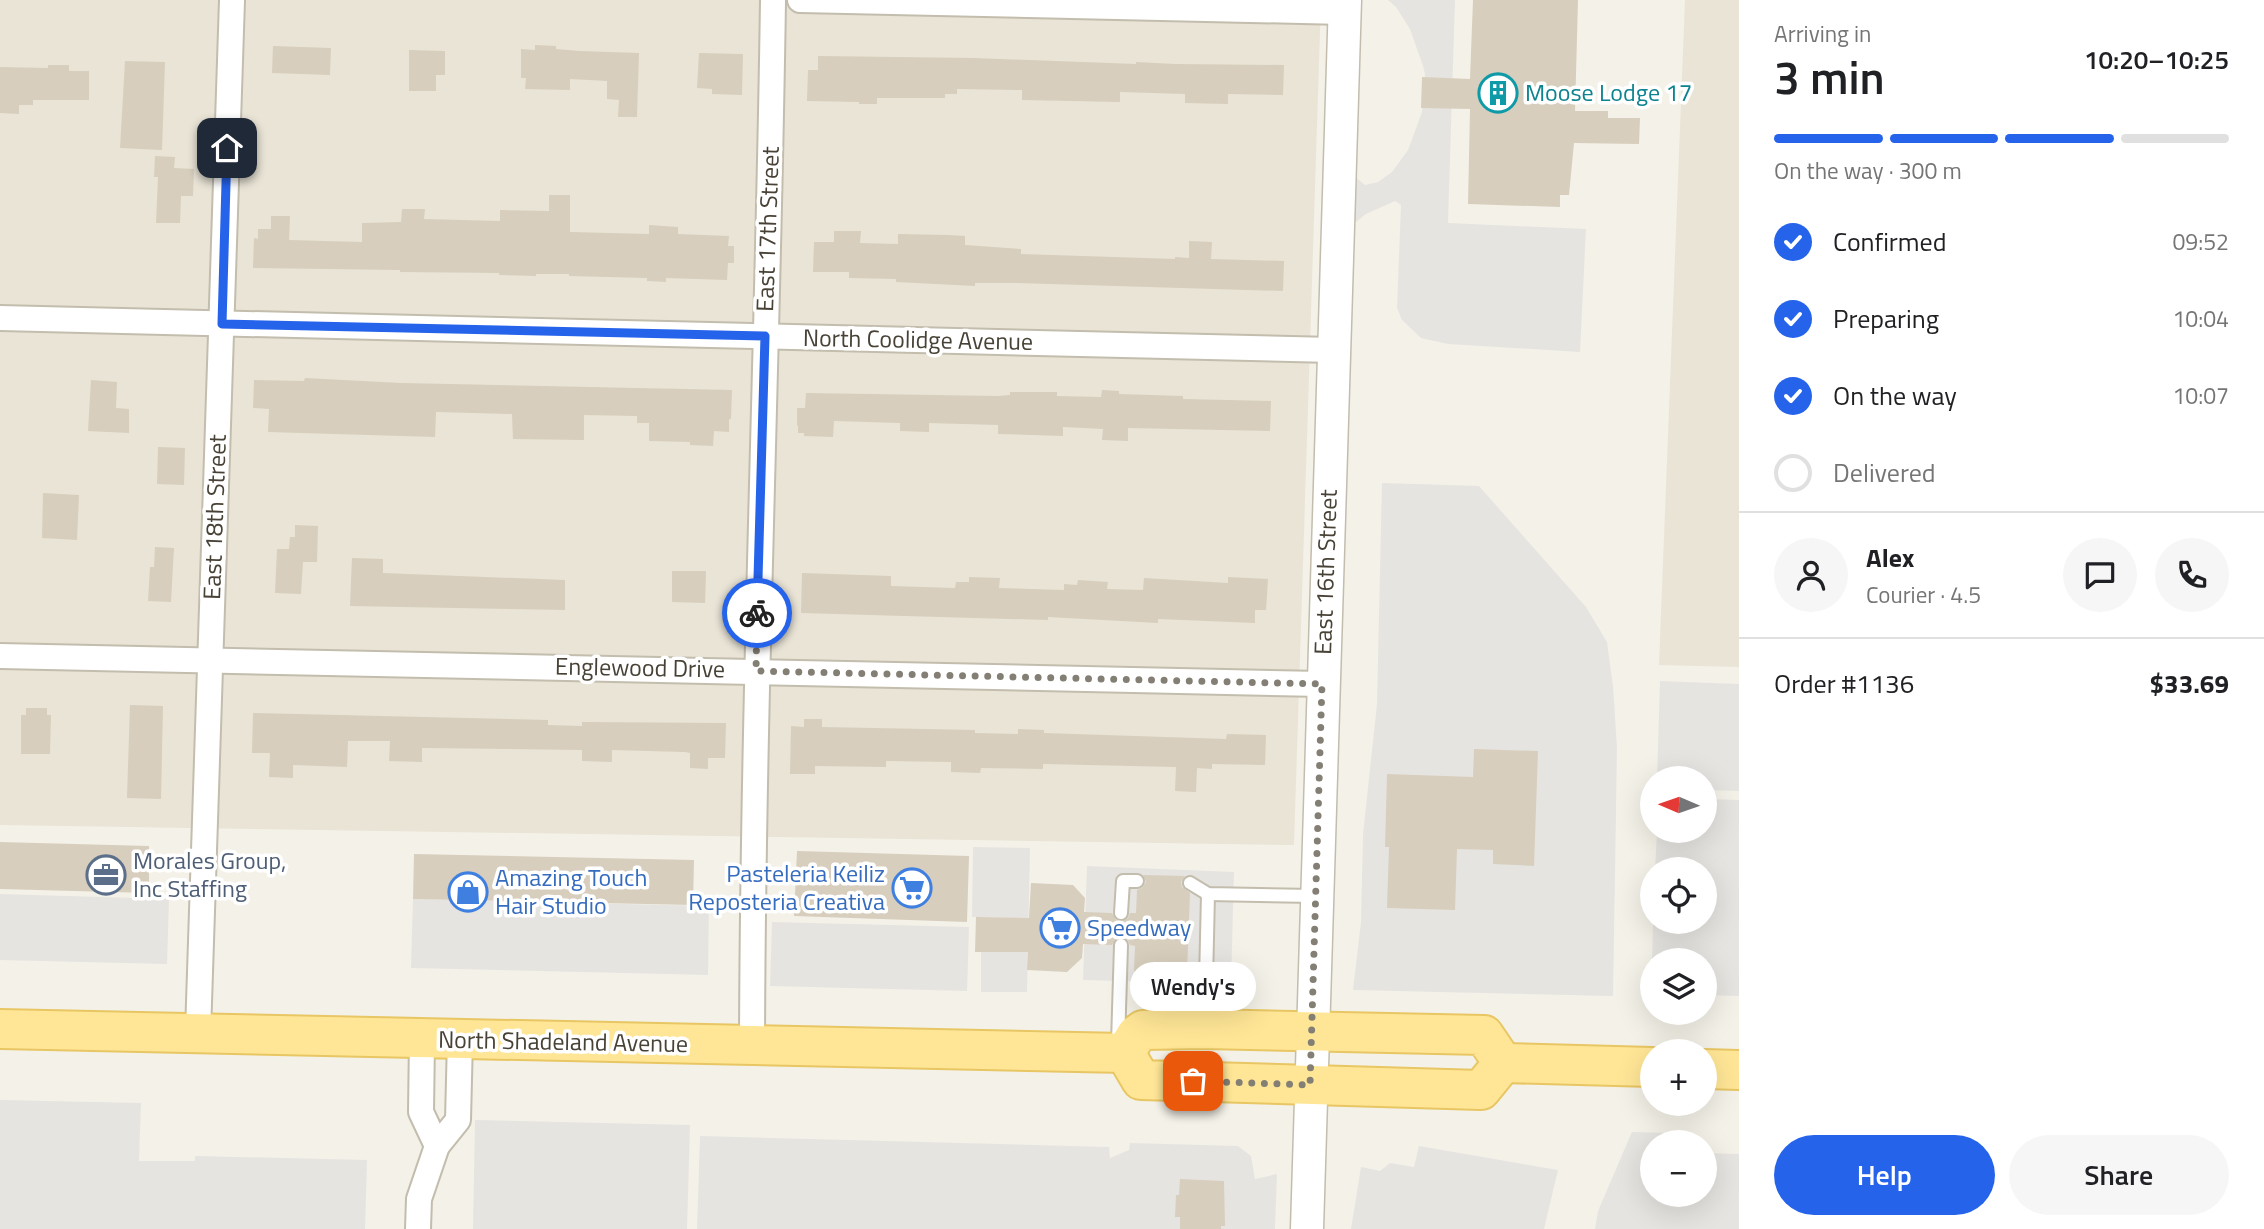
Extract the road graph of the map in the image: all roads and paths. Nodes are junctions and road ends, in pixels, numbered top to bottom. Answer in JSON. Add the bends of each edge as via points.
{"nodes":[{"id":1,"x":232,"y":0,"type":"edge"},
{"id":2,"x":773,"y":0,"type":"edge"},
{"id":3,"x":800,"y":0,"type":"edge"},
{"id":4,"x":1345,"y":6,"type":"edge"},
{"id":5,"x":0,"y":318,"type":"edge"},
{"id":6,"x":222,"y":324,"type":"junction"},
{"id":7,"x":765,"y":336,"type":"junction"},
{"id":8,"x":1333,"y":349,"type":"junction"},
{"id":9,"x":0,"y":656,"type":"edge"},
{"id":10,"x":209,"y":660,"type":"junction"},
{"id":11,"x":756,"y":671,"type":"junction"},
{"id":12,"x":1322,"y":684,"type":"junction"},
{"id":13,"x":1137,"y":881,"type":"dead end"},
{"id":14,"x":1191,"y":884,"type":"dead end"},
{"id":15,"x":1208,"y":894,"type":"junction"},
{"id":16,"x":1315,"y":897,"type":"junction"},
{"id":17,"x":1121,"y":913,"type":"dead end"},
{"id":18,"x":1121,"y":945,"type":"dead end"},
{"id":19,"x":1205,"y":1029,"type":"junction"},
{"id":20,"x":0,"y":1030,"type":"edge"},
{"id":21,"x":1311,"y":1031,"type":"junction"},
{"id":22,"x":198,"y":1033,"type":"junction"},
{"id":23,"x":422,"y":1039,"type":"junction"},
{"id":24,"x":460,"y":1039,"type":"junction"},
{"id":25,"x":752,"y":1045,"type":"junction"},
{"id":26,"x":1121,"y":1053,"type":"junction"},
{"id":27,"x":1503,"y":1063,"type":"junction"},
{"id":28,"x":1640,"y":1067,"type":"edge"},
{"id":29,"x":1717,"y":1069,"type":"edge"},
{"id":30,"x":1739,"y":1070,"type":"edge"},
{"id":31,"x":1310,"y":1085,"type":"junction"},
{"id":32,"x":437,"y":1146,"type":"junction"},
{"id":33,"x":418,"y":1229,"type":"edge"},
{"id":34,"x":1307,"y":1229,"type":"edge"}],
"edges":[{"from":1,"to":6,"type":"street","name":"East 18th Street"},
{"from":2,"to":7,"type":"street","name":"East 17th Street"},
{"from":3,"to":4,"type":"street"},
{"from":4,"to":8,"type":"street","name":"East 16th Street"},
{"from":5,"to":6,"type":"street","name":"North Coolidge Avenue"},
{"from":6,"to":7,"type":"street","name":"North Coolidge Avenue"},
{"from":6,"to":10,"type":"street","name":"East 18th Street"},
{"from":7,"to":8,"type":"street","name":"North Coolidge Avenue"},
{"from":7,"to":11,"type":"street","name":"East 17th Street"},
{"from":8,"to":12,"type":"street","name":"East 16th Street"},
{"from":9,"to":10,"type":"street","name":"Englewood Drive"},
{"from":10,"to":11,"type":"street","name":"Englewood Drive"},
{"from":10,"to":22,"type":"street","name":"East 18th Street"},
{"from":11,"to":12,"type":"street","name":"Englewood Drive"},
{"from":11,"to":25,"type":"street","name":"East 17th Street"},
{"from":12,"to":16,"type":"street","name":"East 16th Street"},
{"from":13,"to":17,"type":"lane","via":[[1122,881]]},
{"from":14,"to":15,"type":"lane"},
{"from":15,"to":16,"type":"lane"},
{"from":15,"to":19,"type":"lane"},
{"from":16,"to":21,"type":"street","name":"East 16th Street"},
{"from":18,"to":26,"type":"lane"},
{"from":19,"to":21,"type":"main road"},
{"from":19,"to":26,"type":"main road","via":[[1143,1030]]},
{"from":20,"to":22,"type":"main road","name":"North Shadeland Avenue"},
{"from":21,"to":27,"type":"main road","via":[[1483,1035]]},
{"from":21,"to":31,"type":"street","name":"East 16th Street"},
{"from":22,"to":23,"type":"main road","name":"North Shadeland Avenue"},
{"from":23,"to":24,"type":"main road","name":"North Shadeland Avenue"},
{"from":23,"to":32,"type":"street","via":[[421,1112]]},
{"from":24,"to":25,"type":"main road","name":"North Shadeland Avenue"},
{"from":24,"to":32,"type":"street","via":[[458,1121]]},
{"from":25,"to":26,"type":"main road","name":"North Shadeland Avenue"},
{"from":26,"to":31,"type":"main road","via":[[1141,1080]]},
{"from":27,"to":28,"type":"main road"},
{"from":27,"to":31,"type":"main road","via":[[1481,1090]]},
{"from":29,"to":30,"type":"main road"},
{"from":31,"to":34,"type":"street","name":"East 16th Street"},
{"from":32,"to":33,"type":"street","via":[[419,1199]]}]}
